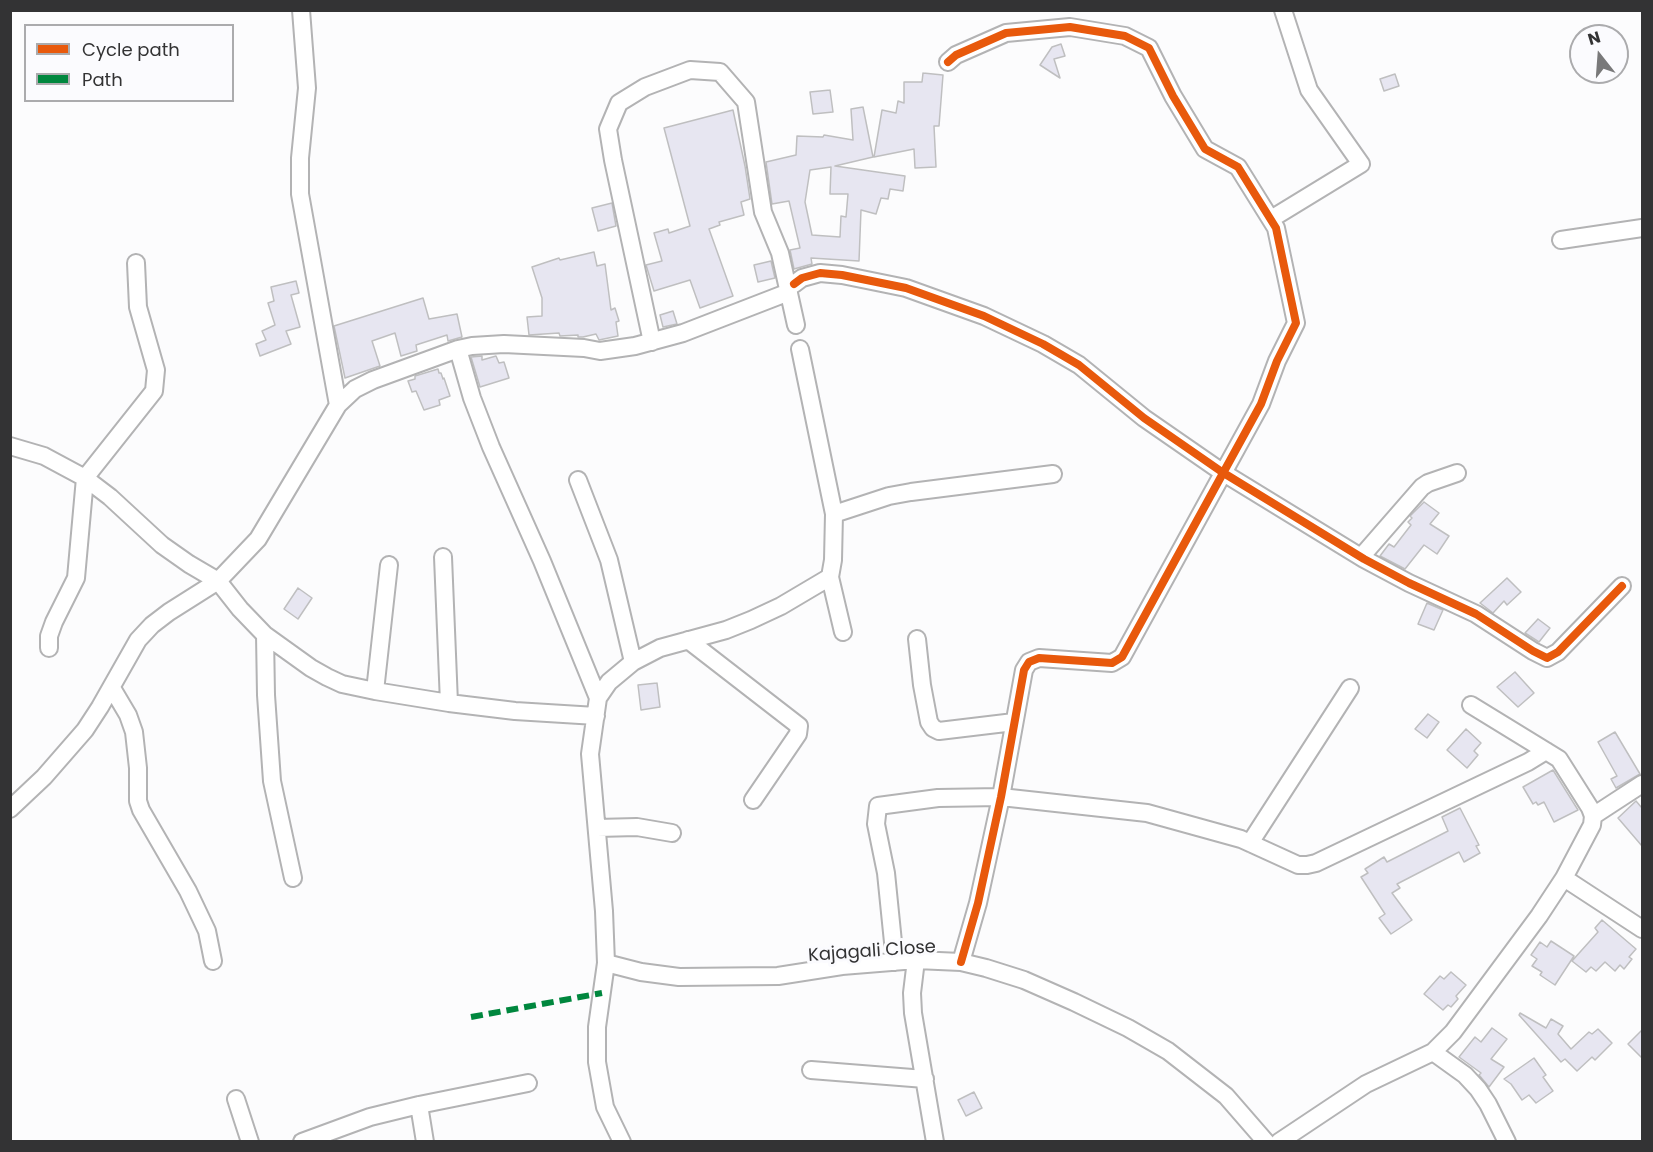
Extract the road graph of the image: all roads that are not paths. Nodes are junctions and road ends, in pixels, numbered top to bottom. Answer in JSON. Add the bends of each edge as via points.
{"nodes":[{"id":1,"x":300,"y":10,"type":"edge"},
{"id":2,"x":1283,"y":10,"type":"edge"},
{"id":3,"x":948,"y":62,"type":"dead end"},
{"id":4,"x":1271,"y":219,"type":"junction"},
{"id":5,"x":1642,"y":228,"type":"edge"},
{"id":6,"x":1562,"y":240,"type":"dead end"},
{"id":7,"x":136,"y":263,"type":"dead end"},
{"id":8,"x":792,"y":288,"type":"junction"},
{"id":9,"x":796,"y":325,"type":"dead end"},
{"id":10,"x":651,"y":342,"type":"junction"},
{"id":11,"x":458,"y":349,"type":"junction"},
{"id":12,"x":800,"y":349,"type":"dead end"},
{"id":13,"x":338,"y":405,"type":"junction"},
{"id":14,"x":10,"y":446,"type":"edge"},
{"id":15,"x":1222,"y":472,"type":"junction"},
{"id":16,"x":1457,"y":473,"type":"dead end"},
{"id":17,"x":1053,"y":474,"type":"dead end"},
{"id":18,"x":85,"y":478,"type":"junction"},
{"id":19,"x":578,"y":480,"type":"dead end"},
{"id":20,"x":834,"y":514,"type":"junction"},
{"id":21,"x":444,"y":556,"type":"dead end"},
{"id":22,"x":1361,"y":557,"type":"junction"},
{"id":23,"x":389,"y":565,"type":"dead end"},
{"id":24,"x":830,"y":577,"type":"junction"},
{"id":25,"x":218,"y":581,"type":"junction"},
{"id":26,"x":1622,"y":586,"type":"dead end"},
{"id":27,"x":843,"y":632,"type":"dead end"},
{"id":28,"x":266,"y":634,"type":"junction"},
{"id":29,"x":917,"y":639,"type":"dead end"},
{"id":30,"x":688,"y":640,"type":"junction"},
{"id":31,"x":49,"y":648,"type":"dead end"},
{"id":32,"x":633,"y":662,"type":"junction"},
{"id":33,"x":112,"y":688,"type":"junction"},
{"id":34,"x":1350,"y":688,"type":"dead end"},
{"id":35,"x":375,"y":691,"type":"junction"},
{"id":36,"x":598,"y":698,"type":"junction"},
{"id":37,"x":449,"y":703,"type":"junction"},
{"id":38,"x":1471,"y":705,"type":"dead end"},
{"id":39,"x":596,"y":716,"type":"junction"},
{"id":40,"x":1014,"y":722,"type":"junction"},
{"id":41,"x":1545,"y":751,"type":"junction"},
{"id":42,"x":1642,"y":784,"type":"edge"},
{"id":43,"x":1000,"y":797,"type":"junction"},
{"id":44,"x":753,"y":800,"type":"dead end"},
{"id":45,"x":10,"y":809,"type":"edge"},
{"id":46,"x":1593,"y":816,"type":"junction"},
{"id":47,"x":597,"y":828,"type":"junction"},
{"id":48,"x":672,"y":833,"type":"dead end"},
{"id":49,"x":1250,"y":843,"type":"junction"},
{"id":50,"x":293,"y":878,"type":"dead end"},
{"id":51,"x":1564,"y":878,"type":"junction"},
{"id":52,"x":1642,"y":928,"type":"edge"},
{"id":53,"x":916,"y":960,"type":"junction"},
{"id":54,"x":213,"y":961,"type":"dead end"},
{"id":55,"x":895,"y":962,"type":"junction"},
{"id":56,"x":961,"y":962,"type":"junction"},
{"id":57,"x":606,"y":963,"type":"junction"},
{"id":58,"x":1433,"y":1052,"type":"junction"},
{"id":59,"x":811,"y":1070,"type":"dead end"},
{"id":60,"x":925,"y":1079,"type":"junction"},
{"id":61,"x":528,"y":1083,"type":"dead end"},
{"id":62,"x":236,"y":1099,"type":"dead end"},
{"id":63,"x":419,"y":1105,"type":"junction"},
{"id":64,"x":250,"y":1142,"type":"edge"},
{"id":65,"x":302,"y":1142,"type":"edge"},
{"id":66,"x":425,"y":1142,"type":"edge"},
{"id":67,"x":622,"y":1142,"type":"edge"},
{"id":68,"x":935,"y":1142,"type":"edge"},
{"id":69,"x":1266,"y":1142,"type":"edge"},
{"id":70,"x":1279,"y":1142,"type":"edge"},
{"id":71,"x":1507,"y":1142,"type":"edge"}],
"edges":[{"from":1,"to":13,"type":"street","via":[[308,88],[300,194]]},
{"from":2,"to":4,"type":"street","via":[[1309,90],[1361,164]]},
{"from":3,"to":4,"type":"street","via":[[1006,33],[1070,27],[1125,36],[1149,48],[1205,149],[1238,167]]},
{"from":4,"to":15,"type":"street","via":[[1296,324],[1261,404]]},
{"from":5,"to":6,"type":"street"},
{"from":7,"to":18,"type":"street","via":[[138,307],[156,370],[154,391]]},
{"from":8,"to":9,"type":"street"},
{"from":8,"to":10,"type":"street","via":[[683,333]]},
{"from":8,"to":10,"type":"street","via":[[763,212],[746,102],[720,72],[690,70],[645,87],[619,103],[608,129]]},
{"from":8,"to":15,"type":"street","via":[[802,278],[820,273],[875,281],[906,288],[1004,325],[1079,365],[1144,418]]},
{"from":10,"to":11,"type":"street","via":[[600,351],[504,344]]},
{"from":11,"to":13,"type":"street","via":[[373,380],[355,389]]},
{"from":11,"to":36,"type":"street","via":[[491,447]]},
{"from":12,"to":20,"type":"street"},
{"from":13,"to":25,"type":"street","via":[[258,539]]},
{"from":14,"to":18,"type":"street","via":[[45,456]]},
{"from":15,"to":22,"type":"street"},
{"from":15,"to":40,"type":"street","via":[[1122,657],[1112,663],[1039,658],[1029,662]]},
{"from":16,"to":22,"type":"street","via":[[1422,487]]},
{"from":17,"to":20,"type":"street","via":[[889,496]]},
{"from":18,"to":25,"type":"street","via":[[162,545]]},
{"from":18,"to":31,"type":"street","via":[[76,578],[49,636]]},
{"from":19,"to":32,"type":"street","via":[[609,560]]},
{"from":20,"to":24,"type":"street"},
{"from":21,"to":37,"type":"street"},
{"from":22,"to":26,"type":"street","via":[[1476,614],[1547,658],[1558,652]]},
{"from":23,"to":35,"type":"street"},
{"from":24,"to":27,"type":"street"},
{"from":24,"to":30,"type":"street","via":[[751,620]]},
{"from":25,"to":28,"type":"street"},
{"from":25,"to":33,"type":"street","via":[[152,625],[138,640]]},
{"from":28,"to":35,"type":"street","via":[[327,677]]},
{"from":28,"to":50,"type":"street","via":[[272,781]]},
{"from":29,"to":40,"type":"street","via":[[922,685],[933,729]]},
{"from":30,"to":32,"type":"street"},
{"from":30,"to":44,"type":"street","via":[[799,726],[798,734]]},
{"from":32,"to":36,"type":"street","via":[[609,682]]},
{"from":33,"to":45,"type":"street","via":[[70,748]]},
{"from":33,"to":54,"type":"street","via":[[134,732],[141,810],[191,897],[207,931]]},
{"from":34,"to":49,"type":"street"},
{"from":35,"to":37,"type":"street"},
{"from":36,"to":39,"type":"street"},
{"from":37,"to":39,"type":"street"},
{"from":38,"to":41,"type":"street"},
{"from":39,"to":47,"type":"street","via":[[590,754]]},
{"from":40,"to":43,"type":"street"},
{"from":41,"to":46,"type":"street","via":[[1558,759]]},
{"from":41,"to":49,"type":"street","via":[[1316,863],[1298,865]]},
{"from":42,"to":46,"type":"street"},
{"from":43,"to":49,"type":"street","via":[[1147,813]]},
{"from":43,"to":55,"type":"street","via":[[938,798],[878,806],[876,824],[888,884]]},
{"from":43,"to":56,"type":"street"},
{"from":46,"to":51,"type":"street"},
{"from":47,"to":48,"type":"street","via":[[637,827]]},
{"from":47,"to":57,"type":"street"},
{"from":51,"to":52,"type":"street"},
{"from":51,"to":58,"type":"street","via":[[1488,987]]},
{"from":53,"to":55,"type":"street","name":"Kajagali Close"},
{"from":53,"to":56,"type":"street","name":"Kajagali Close"},
{"from":53,"to":60,"type":"street","via":[[913,1013]]},
{"from":55,"to":57,"type":"street","name":"Kajagali Close","via":[[778,976],[679,976]]},
{"from":56,"to":69,"type":"street","name":"Kajagali Close","via":[[1034,984],[1168,1051],[1226,1096]]},
{"from":57,"to":67,"type":"street","via":[[597,1028],[597,1062],[605,1107]]},
{"from":58,"to":70,"type":"street","via":[[1366,1084]]},
{"from":58,"to":71,"type":"street","via":[[1466,1075],[1478,1089]]},
{"from":59,"to":60,"type":"street"},
{"from":60,"to":68,"type":"street"},
{"from":61,"to":63,"type":"street"},
{"from":62,"to":64,"type":"street"},
{"from":63,"to":65,"type":"street","via":[[370,1117]]},
{"from":63,"to":66,"type":"street"}]}
